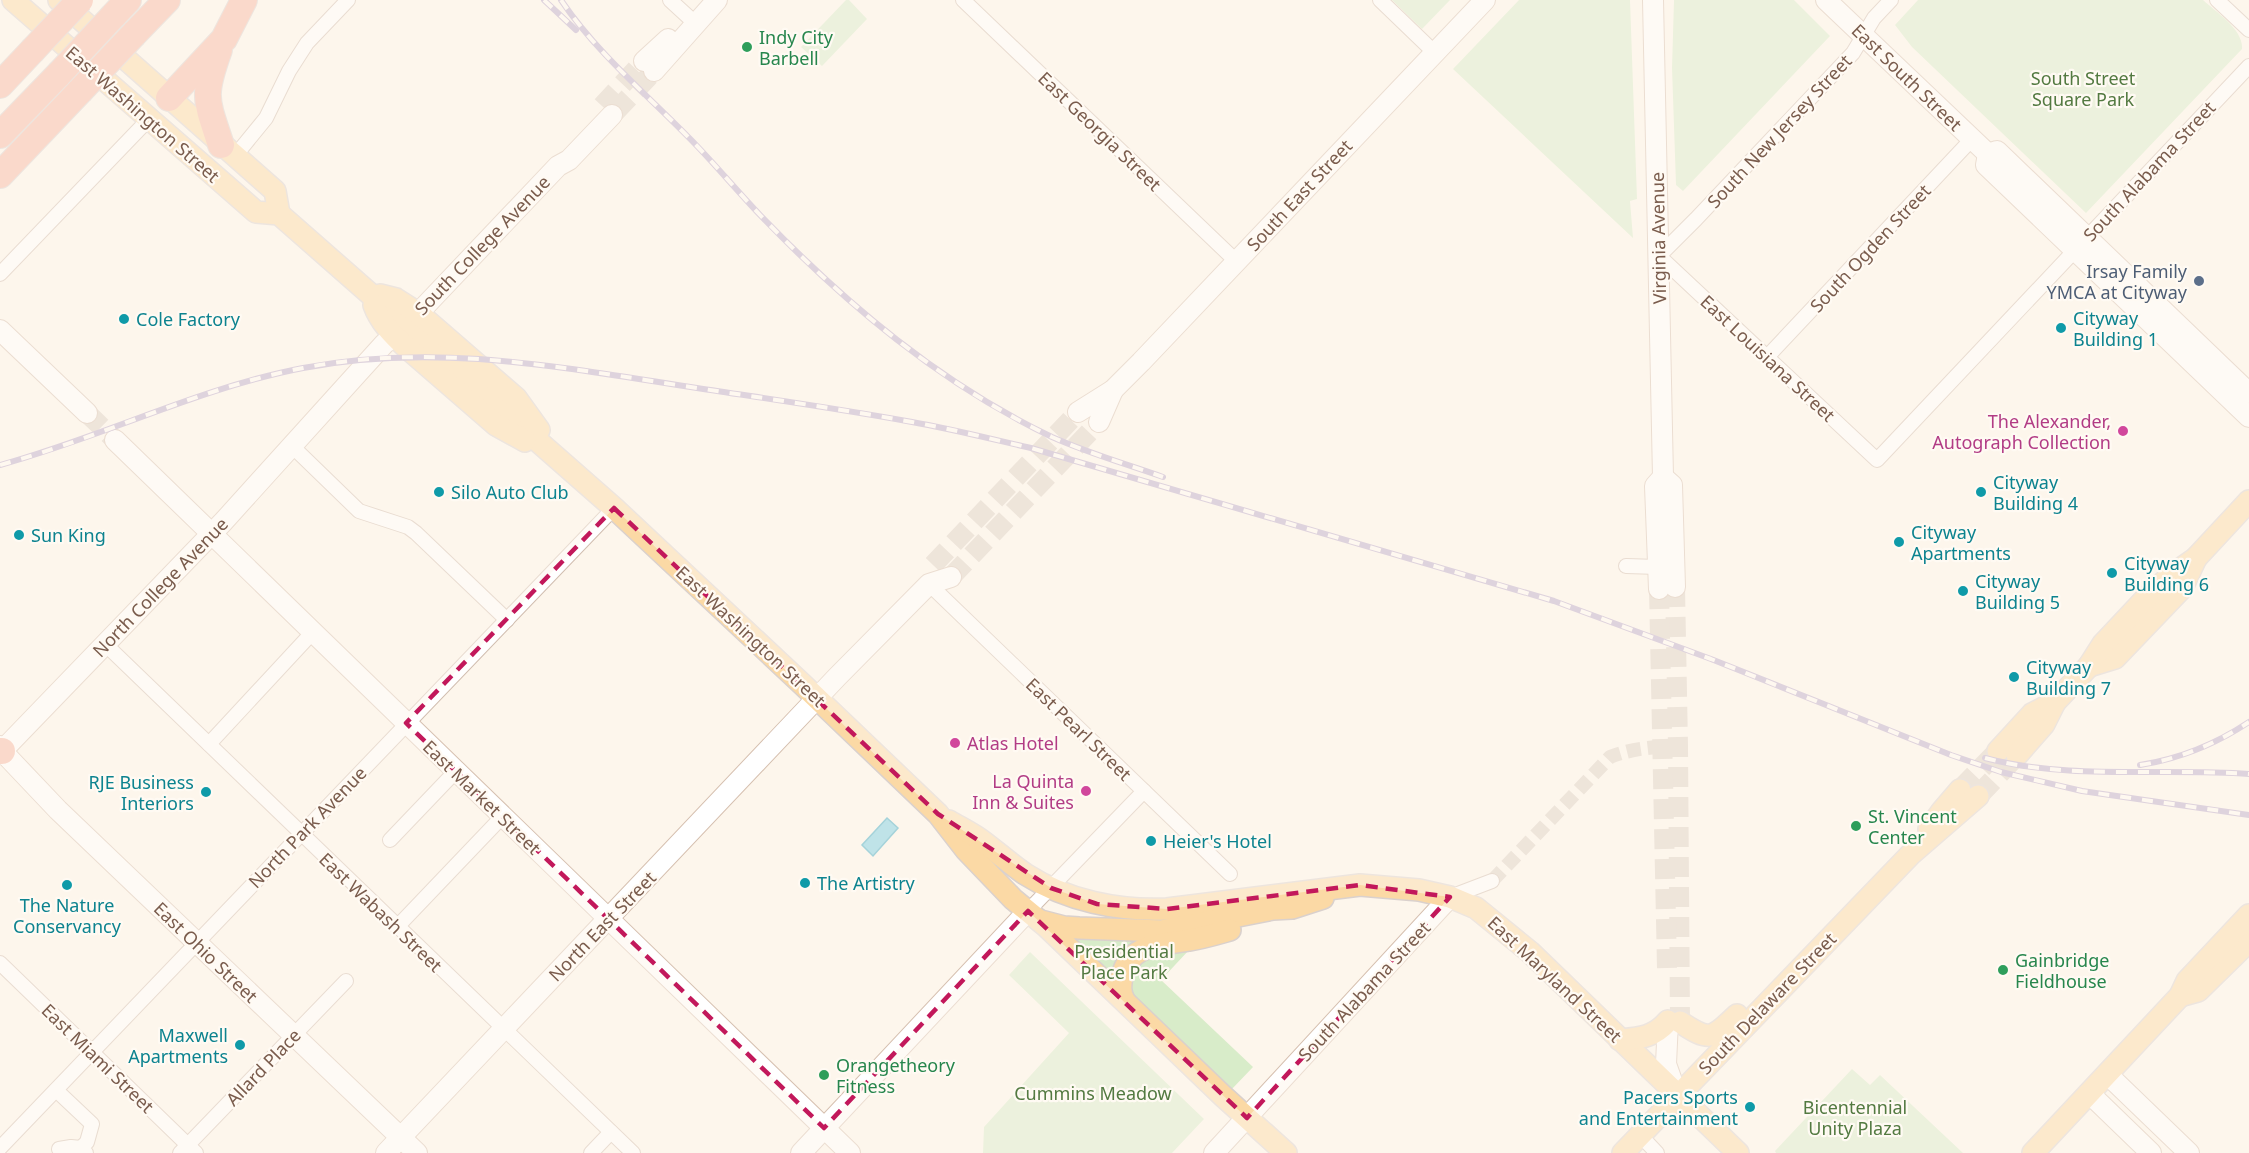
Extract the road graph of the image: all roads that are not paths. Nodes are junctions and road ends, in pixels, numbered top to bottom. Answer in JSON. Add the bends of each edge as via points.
{"nodes":[{"id":1,"x":13,"y":0,"type":"edge"},
{"id":2,"x":59,"y":0,"type":"edge"},
{"id":3,"x":80,"y":0,"type":"edge"},
{"id":4,"x":167,"y":0,"type":"edge"},
{"id":5,"x":244,"y":0,"type":"edge"},
{"id":6,"x":348,"y":0,"type":"edge"},
{"id":7,"x":670,"y":0,"type":"edge"},
{"id":8,"x":717,"y":0,"type":"edge"},
{"id":9,"x":963,"y":0,"type":"edge"},
{"id":10,"x":1380,"y":0,"type":"edge"},
{"id":11,"x":1485,"y":0,"type":"edge"},
{"id":12,"x":1653,"y":0,"type":"edge"},
{"id":13,"x":1826,"y":0,"type":"edge"},
{"id":14,"x":1891,"y":0,"type":"edge"},
{"id":15,"x":2217,"y":0,"type":"edge"},
{"id":16,"x":120,"y":8,"type":"edge"},
{"id":17,"x":695,"y":23,"type":"junction"},
{"id":18,"x":2249,"y":30,"type":"edge"},
{"id":19,"x":1864,"y":35,"type":"junction"},
{"id":20,"x":224,"y":39,"type":"junction"},
{"id":21,"x":1435,"y":52,"type":"junction"},
{"id":22,"x":649,"y":66,"type":"tunnel mouth"},
{"id":23,"x":2249,"y":66,"type":"edge"},
{"id":24,"x":0,"y":85,"type":"edge"},
{"id":25,"x":169,"y":98,"type":"junction"},
{"id":26,"x":607,"y":111,"type":"tunnel mouth"},
{"id":27,"x":149,"y":119,"type":"junction"},
{"id":28,"x":0,"y":135,"type":"edge"},
{"id":29,"x":1972,"y":139,"type":"junction"},
{"id":30,"x":228,"y":150,"type":"junction"},
{"id":31,"x":0,"y":175,"type":"edge"},
{"id":32,"x":279,"y":214,"type":"junction"},
{"id":33,"x":2081,"y":244,"type":"junction"},
{"id":34,"x":1659,"y":256,"type":"junction"},
{"id":35,"x":1237,"y":262,"type":"junction"},
{"id":36,"x":0,"y":274,"type":"edge"},
{"id":37,"x":370,"y":293,"type":"junction"},
{"id":38,"x":406,"y":324,"type":"junction"},
{"id":39,"x":0,"y":330,"type":"edge"},
{"id":40,"x":1767,"y":357,"type":"junction"},
{"id":41,"x":1113,"y":390,"type":"junction"},
{"id":42,"x":2249,"y":393,"type":"edge"},
{"id":43,"x":1078,"y":412,"type":"tunnel mouth"},
{"id":44,"x":87,"y":413,"type":"tunnel mouth"},
{"id":45,"x":2249,"y":417,"type":"edge"},
{"id":46,"x":1099,"y":422,"type":"tunnel mouth"},
{"id":47,"x":115,"y":440,"type":"tunnel mouth"},
{"id":48,"x":293,"y":447,"type":"junction"},
{"id":49,"x":560,"y":460,"type":"junction"},
{"id":50,"x":1877,"y":460,"type":"joint"},
{"id":51,"x":1663,"y":477,"type":"junction"},
{"id":52,"x":2249,"y":501,"type":"edge"},
{"id":53,"x":614,"y":507,"type":"junction"},
{"id":54,"x":211,"y":535,"type":"junction"},
{"id":55,"x":1626,"y":566,"type":"dead end"},
{"id":56,"x":1658,"y":567,"type":"junction"},
{"id":57,"x":931,"y":574,"type":"junction"},
{"id":58,"x":951,"y":577,"type":"dead end"},
{"id":59,"x":507,"y":620,"type":"junction"},
{"id":60,"x":312,"y":633,"type":"junction"},
{"id":61,"x":105,"y":644,"type":"junction"},
{"id":62,"x":817,"y":698,"type":"junction"},
{"id":63,"x":406,"y":723,"type":"junction"},
{"id":64,"x":209,"y":744,"type":"junction"},
{"id":65,"x":0,"y":751,"type":"edge"},
{"id":66,"x":2008,"y":753,"type":"tunnel mouth"},
{"id":67,"x":455,"y":772,"type":"junction"},
{"id":68,"x":1144,"y":791,"type":"junction"},
{"id":69,"x":1969,"y":793,"type":"tunnel mouth"},
{"id":70,"x":938,"y":814,"type":"junction"},
{"id":71,"x":502,"y":817,"type":"junction"},
{"id":72,"x":301,"y":833,"type":"junction"},
{"id":73,"x":390,"y":840,"type":"dead end"},
{"id":74,"x":1230,"y":874,"type":"dead end"},
{"id":75,"x":1492,"y":881,"type":"tunnel mouth"},
{"id":76,"x":1360,"y":885,"type":"junction"},
{"id":77,"x":1051,"y":888,"type":"junction"},
{"id":78,"x":1450,"y":897,"type":"junction"},
{"id":79,"x":1292,"y":908,"type":"junction"},
{"id":80,"x":1029,"y":911,"type":"junction"},
{"id":81,"x":2249,"y":915,"type":"edge"},
{"id":82,"x":608,"y":920,"type":"junction"},
{"id":83,"x":398,"y":927,"type":"junction"},
{"id":84,"x":2249,"y":941,"type":"edge"},
{"id":85,"x":197,"y":942,"type":"junction"},
{"id":86,"x":1817,"y":952,"type":"junction"},
{"id":87,"x":0,"y":963,"type":"edge"},
{"id":88,"x":346,"y":981,"type":"dead end"},
{"id":89,"x":2180,"y":996,"type":"junction"},
{"id":90,"x":1124,"y":1000,"type":"junction"},
{"id":91,"x":1674,"y":1021,"type":"junction"},
{"id":92,"x":503,"y":1029,"type":"junction"},
{"id":93,"x":293,"y":1035,"type":"junction"},
{"id":94,"x":1620,"y":1040,"type":"junction"},
{"id":95,"x":93,"y":1052,"type":"junction"},
{"id":96,"x":2107,"y":1074,"type":"junction"},
{"id":97,"x":56,"y":1090,"type":"junction"},
{"id":98,"x":2089,"y":1093,"type":"junction"},
{"id":99,"x":1677,"y":1095,"type":"junction"},
{"id":100,"x":1247,"y":1118,"type":"junction"},
{"id":101,"x":824,"y":1128,"type":"junction"},
{"id":102,"x":611,"y":1132,"type":"junction"},
{"id":103,"x":1640,"y":1135,"type":"junction"},
{"id":104,"x":400,"y":1137,"type":"junction"},
{"id":105,"x":0,"y":1148,"type":"edge"},
{"id":106,"x":59,"y":1149,"type":"dead end"},
{"id":107,"x":188,"y":1150,"type":"edge"},
{"id":108,"x":83,"y":1151,"type":"edge"},
{"id":109,"x":386,"y":1153,"type":"edge"},
{"id":110,"x":417,"y":1153,"type":"edge"},
{"id":111,"x":591,"y":1153,"type":"edge"},
{"id":112,"x":633,"y":1153,"type":"edge"},
{"id":113,"x":801,"y":1153,"type":"edge"},
{"id":114,"x":850,"y":1153,"type":"edge"},
{"id":115,"x":1214,"y":1153,"type":"edge"},
{"id":116,"x":1286,"y":1153,"type":"edge"},
{"id":117,"x":1623,"y":1153,"type":"edge"},
{"id":118,"x":1657,"y":1153,"type":"edge"},
{"id":119,"x":1738,"y":1153,"type":"edge"},
{"id":120,"x":2033,"y":1153,"type":"edge"},
{"id":121,"x":2151,"y":1153,"type":"edge"},
{"id":122,"x":2189,"y":1153,"type":"edge"}],
"edges":[{"from":1,"to":27,"type":"main road","name":"East Washington Street"},
{"from":2,"to":25,"type":"main road","name":"East Washington Street"},
{"from":3,"to":24,"type":"highway","bridge":true},
{"from":4,"to":31,"type":"highway","bridge":true},
{"from":5,"to":20,"type":"highway"},
{"from":6,"to":30,"type":"street","via":[[307,43],[266,118]]},
{"from":7,"to":17,"type":"street"},
{"from":8,"to":17,"type":"main road"},
{"from":9,"to":35,"type":"street","name":"East Georgia Street"},
{"from":10,"to":21,"type":"street"},
{"from":11,"to":21,"type":"main road","name":"South East Street"},
{"from":12,"to":34,"type":"main road","name":"Virginia Avenue"},
{"from":13,"to":19,"type":"main road","name":"East South Street"},
{"from":14,"to":19,"type":"street","name":"South New Jersey Street"},
{"from":15,"to":18,"type":"street"},
{"from":16,"to":28,"type":"highway","bridge":true},
{"from":17,"to":22,"type":"main road","via":[[684,24]]},
{"from":19,"to":29,"type":"main road","name":"East South Street"},
{"from":19,"to":34,"type":"street","name":"South New Jersey Street","via":[[1853,53]]},
{"from":20,"to":25,"type":"highway"},
{"from":20,"to":30,"type":"highway","via":[[206,93]]},
{"from":21,"to":35,"type":"main road","name":"South East Street"},
{"from":23,"to":33,"type":"street","name":"South Alabama Street"},
{"from":25,"to":27,"type":"main road"},
{"from":25,"to":30,"type":"main road","name":"East Washington Street"},
{"from":26,"to":38,"type":"main road","name":"South College Avenue","via":[[561,154],[558,166]]},
{"from":27,"to":32,"type":"main road","name":"East Washington Street","via":[[256,212]]},
{"from":27,"to":36,"type":"street"},
{"from":29,"to":33,"type":"main road","name":"East South Street","via":[[1988,154],[1986,165]]},
{"from":29,"to":40,"type":"street","name":"South Ogden Street"},
{"from":30,"to":32,"type":"main road","name":"East Washington Street","via":[[275,191]]},
{"from":32,"to":37,"type":"main road","name":"East Washington Street"},
{"from":33,"to":42,"type":"main road","name":"East South Street"},
{"from":33,"to":45,"type":"main road","name":"East South Street"},
{"from":33,"to":50,"type":"street","name":"South Alabama Street"},
{"from":34,"to":40,"type":"street","name":"East Louisiana Street"},
{"from":34,"to":51,"type":"main road","name":"Virginia Avenue"},
{"from":35,"to":41,"type":"main road","name":"South East Street"},
{"from":37,"to":38,"type":"main road","name":"East Washington Street","via":[[377,315]]},
{"from":37,"to":38,"type":"main road","name":"East Washington Street","via":[[396,298]]},
{"from":38,"to":48,"type":"main road","name":"North College Avenue","via":[[375,340],[321,403],[318,420]]},
{"from":38,"to":49,"type":"main road","name":"East Washington Street","via":[[496,425]]},
{"from":38,"to":49,"type":"main road","name":"East Washington Street","via":[[516,398]]},
{"from":39,"to":44,"type":"main road"},
{"from":40,"to":50,"type":"street","name":"East Louisiana Street"},
{"from":41,"to":43,"type":"main road","name":"South East Street"},
{"from":41,"to":46,"type":"main road","name":"South East Street"},
{"from":47,"to":54,"type":"main road","name":"East Market Street"},
{"from":48,"to":54,"type":"main road","name":"North College Avenue"},
{"from":48,"to":59,"type":"street","via":[[359,511],[416,533]]},
{"from":49,"to":53,"type":"main road","name":"East Washington Street"},
{"from":51,"to":56,"type":"main road","name":"Virginia Avenue","via":[[1655,486]]},
{"from":51,"to":56,"type":"main road","name":"Virginia Avenue","via":[[1672,485],[1667,588]]},
{"from":52,"to":66,"type":"main road","via":[[2196,558],[2150,594],[2055,702],[2032,714]]},
{"from":53,"to":59,"type":"street","name":"North Park Avenue"},
{"from":53,"to":62,"type":"main road","name":"East Washington Street"},
{"from":54,"to":60,"type":"main road","name":"East Market Street"},
{"from":54,"to":61,"type":"main road","name":"North College Avenue"},
{"from":55,"to":56,"type":"street"},
{"from":57,"to":58,"type":"main road"},
{"from":57,"to":62,"type":"main road"},
{"from":57,"to":68,"type":"street","name":"East Pearl Street"},
{"from":59,"to":63,"type":"street","name":"North Park Avenue"},
{"from":60,"to":63,"type":"main road","name":"East Market Street"},
{"from":60,"to":64,"type":"street"},
{"from":61,"to":64,"type":"street","name":"East Wabash Street"},
{"from":61,"to":65,"type":"main road","name":"North College Avenue"},
{"from":62,"to":70,"type":"main road","name":"East Washington Street"},
{"from":62,"to":82,"type":"main road","name":"North East Street"},
{"from":63,"to":67,"type":"main road","name":"East Market Street"},
{"from":63,"to":72,"type":"street","name":"North Park Avenue"},
{"from":64,"to":72,"type":"street","name":"East Wabash Street"},
{"from":65,"to":85,"type":"main road","name":"East Ohio Street"},
{"from":67,"to":71,"type":"main road","name":"East Market Street"},
{"from":67,"to":73,"type":"street"},
{"from":68,"to":74,"type":"street","name":"East Pearl Street"},
{"from":68,"to":77,"type":"street"},
{"from":69,"to":86,"type":"main road","name":"South Delaware Street","via":[[1942,811],[1911,854]]},
{"from":70,"to":77,"type":"main road","name":"East Washington Street"},
{"from":70,"to":80,"type":"main road","name":"East Washington Street","via":[[966,850]]},
{"from":71,"to":82,"type":"main road","name":"East Market Street"},
{"from":71,"to":83,"type":"street"},
{"from":72,"to":83,"type":"street","name":"East Wabash Street"},
{"from":72,"to":85,"type":"street","name":"North Park Avenue"},
{"from":75,"to":78,"type":"street","name":"South Alabama Street"},
{"from":76,"to":77,"type":"main road","name":"East Maryland Street","via":[[1151,909],[1097,904]]},
{"from":76,"to":78,"type":"main road","name":"East Maryland Street"},
{"from":76,"to":79,"type":"main road"},
{"from":77,"to":80,"type":"street"},
{"from":78,"to":94,"type":"main road","name":"East Maryland Street","via":[[1481,911],[1513,936]]},
{"from":78,"to":100,"type":"main road","name":"South Alabama Street"},
{"from":79,"to":80,"type":"main road","via":[[1161,931],[1064,927],[1044,923]]},
{"from":79,"to":90,"type":"main road","via":[[1275,918],[1211,936],[1139,950],[1123,970],[1120,990]]},
{"from":80,"to":90,"type":"main road","name":"East Washington Street"},
{"from":80,"to":101,"type":"main road"},
{"from":81,"to":89,"type":"main road","via":[[2187,981]]},
{"from":82,"to":92,"type":"main road","name":"North East Street"},
{"from":82,"to":101,"type":"main road","name":"East Market Street"},
{"from":83,"to":92,"type":"street","name":"East Wabash Street"},
{"from":84,"to":89,"type":"main road","via":[[2198,991]]},
{"from":85,"to":93,"type":"main road","name":"East Ohio Street"},
{"from":85,"to":95,"type":"street","name":"North Park Avenue"},
{"from":86,"to":91,"type":"main road","via":[[1760,993],[1717,1034],[1698,1033]]},
{"from":86,"to":99,"type":"main road","name":"South Delaware Street"},
{"from":87,"to":95,"type":"street","name":"East Miami Street"},
{"from":88,"to":93,"type":"street","name":"Allard Place"},
{"from":89,"to":96,"type":"main road"},
{"from":90,"to":100,"type":"main road","name":"East Washington Street"},
{"from":91,"to":94,"type":"main road","via":[[1649,1036]]},
{"from":91,"to":99,"type":"main road","via":[[1666,1064]]},
{"from":92,"to":102,"type":"street","name":"East Wabash Street"},
{"from":92,"to":104,"type":"main road","name":"North East Street"},
{"from":93,"to":104,"type":"main road","name":"East Ohio Street"},
{"from":93,"to":107,"type":"street","name":"Allard Place"},
{"from":94,"to":99,"type":"main road","name":"East Maryland Street"},
{"from":95,"to":97,"type":"street","name":"North Park Avenue"},
{"from":95,"to":107,"type":"street","name":"East Miami Street"},
{"from":96,"to":98,"type":"main road"},
{"from":96,"to":122,"type":"main road"},
{"from":97,"to":105,"type":"street","name":"North Park Avenue"},
{"from":97,"to":108,"type":"street","via":[[92,1124]]},
{"from":98,"to":120,"type":"main road"},
{"from":98,"to":121,"type":"main road"},
{"from":99,"to":103,"type":"main road","name":"South Delaware Street"},
{"from":99,"to":119,"type":"main road","name":"East Maryland Street"},
{"from":100,"to":115,"type":"main road","name":"South Alabama Street"},
{"from":100,"to":116,"type":"main road","name":"East Washington Street"},
{"from":101,"to":113,"type":"main road"},
{"from":101,"to":114,"type":"main road","name":"East Market Street"},
{"from":102,"to":111,"type":"street"},
{"from":102,"to":112,"type":"street","name":"East Wabash Street"},
{"from":103,"to":117,"type":"main road","name":"South Delaware Street"},
{"from":103,"to":118,"type":"street"},
{"from":104,"to":109,"type":"main road","name":"North East Street"},
{"from":104,"to":110,"type":"main road","name":"East Ohio Street"},
{"from":106,"to":108,"type":"street"}]}
